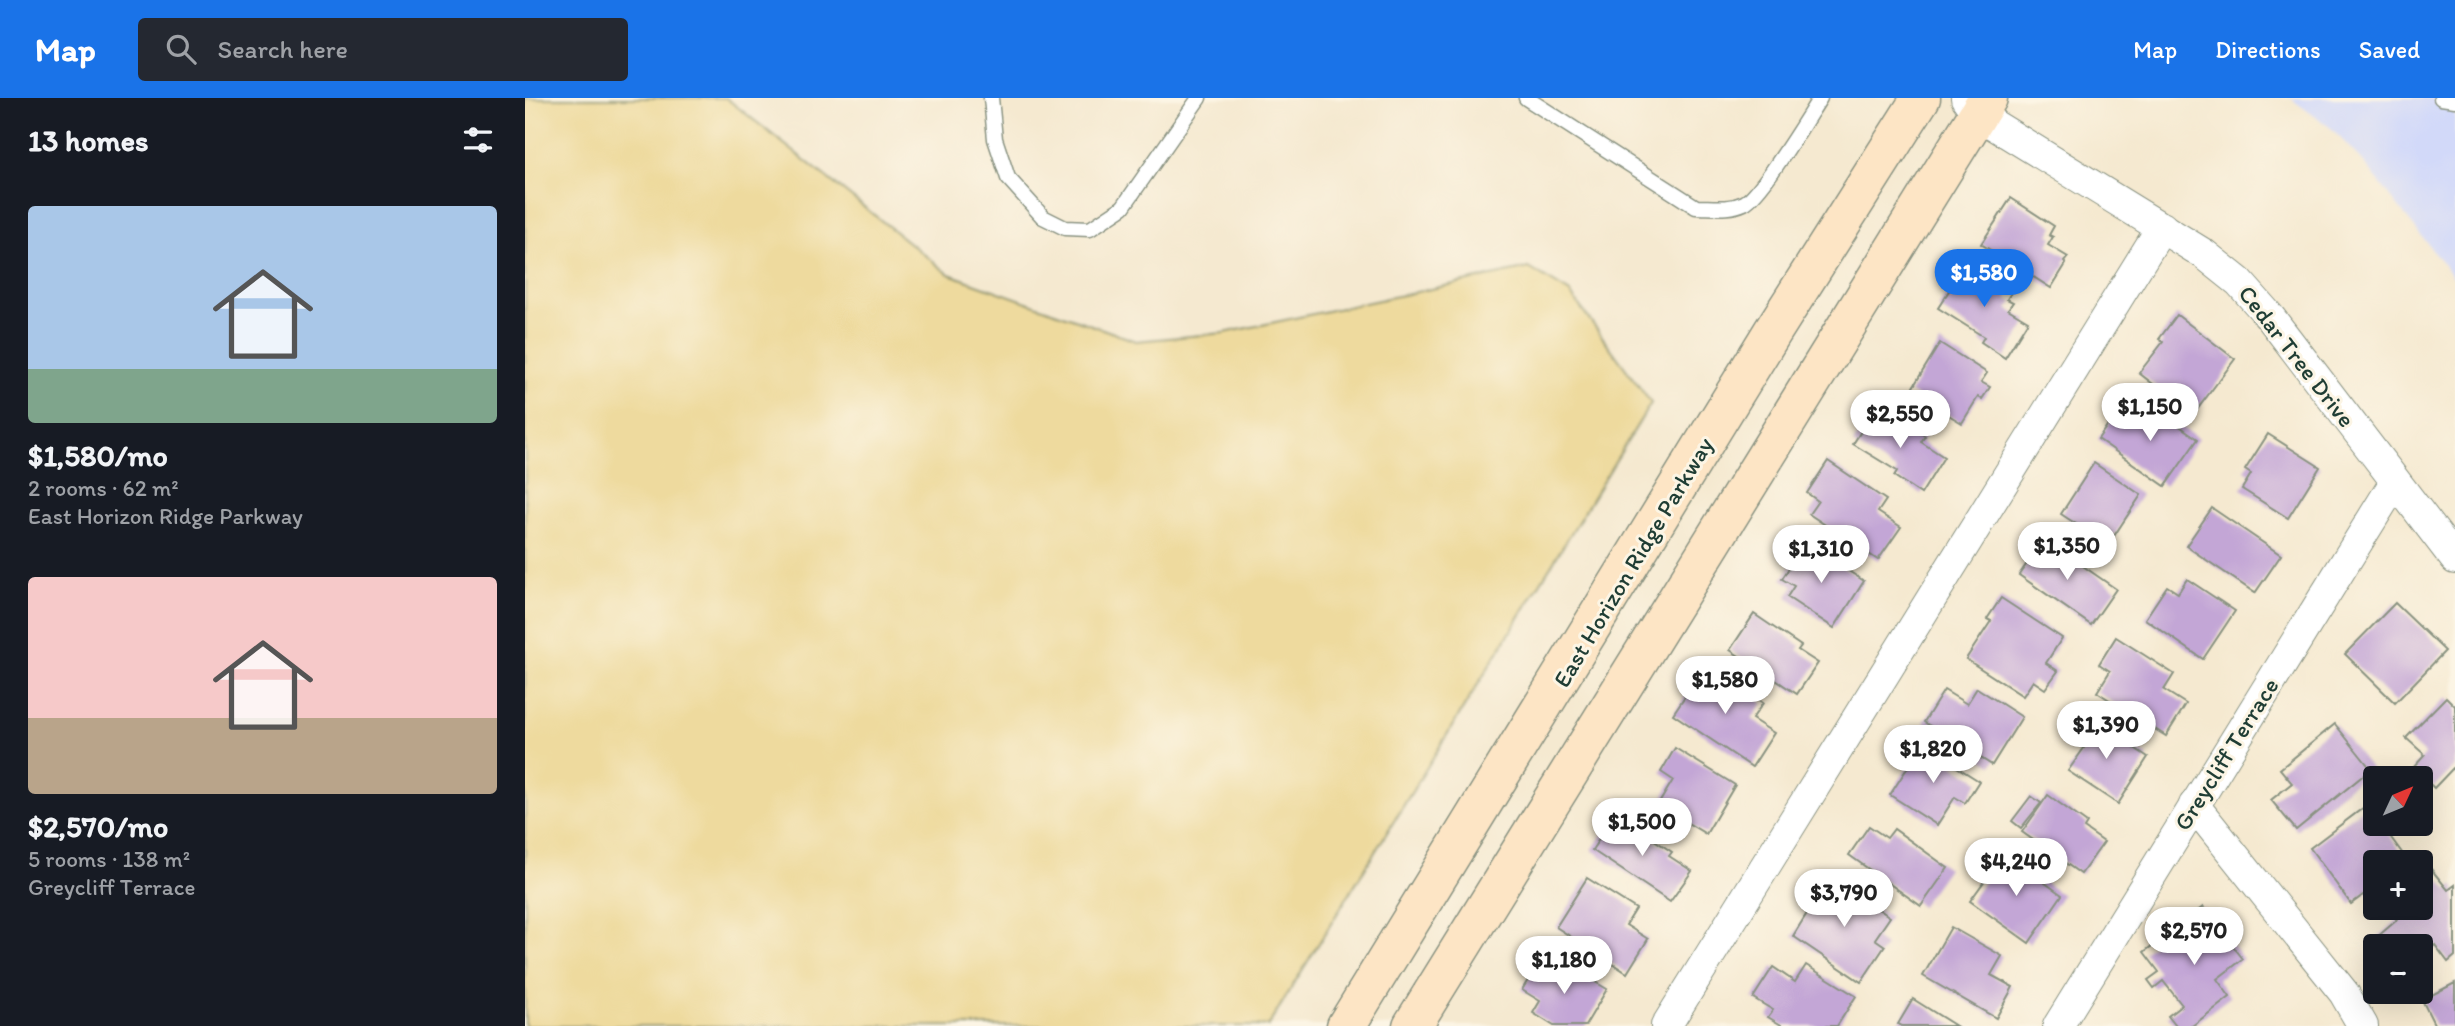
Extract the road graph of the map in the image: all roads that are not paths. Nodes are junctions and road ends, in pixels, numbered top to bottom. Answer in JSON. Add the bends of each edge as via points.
{"nodes":[{"id":1,"x":991,"y":98,"type":"edge"},
{"id":2,"x":1199,"y":98,"type":"edge"},
{"id":3,"x":1527,"y":98,"type":"edge"},
{"id":4,"x":1821,"y":98,"type":"edge"},
{"id":5,"x":1921,"y":98,"type":"edge"},
{"id":6,"x":2441,"y":98,"type":"edge"},
{"id":7,"x":2455,"y":100,"type":"edge"},
{"id":8,"x":1977,"y":104,"type":"edge"},
{"id":9,"x":2162,"y":227,"type":"junction"},
{"id":10,"x":2395,"y":482,"type":"junction"},
{"id":11,"x":2455,"y":559,"type":"edge"},
{"id":12,"x":2194,"y":805,"type":"junction"},
{"id":13,"x":1346,"y":1026,"type":"edge"},
{"id":14,"x":1412,"y":1026,"type":"edge"},
{"id":15,"x":1666,"y":1026,"type":"edge"},
{"id":16,"x":2058,"y":1026,"type":"edge"},
{"id":17,"x":2363,"y":1026,"type":"edge"}],
"edges":[{"from":1,"to":2,"type":"lane","via":[[995,139],[1008,178],[1043,217],[1065,228],[1090,229],[1123,207]]},
{"from":3,"to":4,"type":"lane","via":[[1696,207],[1726,208],[1746,203],[1759,190]]},
{"from":5,"to":13,"type":"main road","name":"East Horizon Ridge Parkway"},
{"from":6,"to":7,"type":"lane"},
{"from":8,"to":9,"type":"street","name":"Cedar Tree Drive"},
{"from":8,"to":14,"type":"main road"},
{"from":9,"to":10,"type":"street","name":"Cedar Tree Drive","via":[[2239,282]]},
{"from":9,"to":15,"type":"street"},
{"from":10,"to":11,"type":"street","name":"Cedar Tree Drive"},
{"from":10,"to":12,"type":"street","name":"Greycliff Terrace"},
{"from":12,"to":16,"type":"street","name":"Greycliff Terrace"},
{"from":12,"to":17,"type":"street","via":[[2344,993]]}]}
